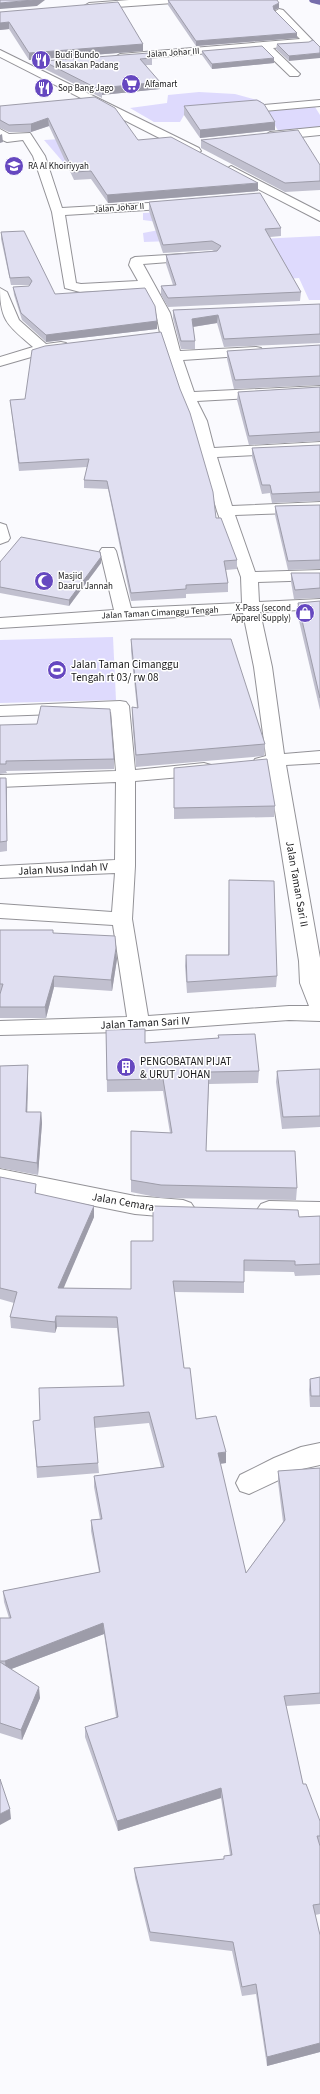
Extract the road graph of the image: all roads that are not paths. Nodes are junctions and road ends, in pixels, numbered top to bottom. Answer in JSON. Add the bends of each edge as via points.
{"nodes":[{"id":1,"x":173,"y":0,"type":"edge"},
{"id":2,"x":81,"y":7,"type":"edge"},
{"id":3,"x":279,"y":12,"type":"edge"},
{"id":4,"x":314,"y":33,"type":"dead end"},
{"id":5,"x":301,"y":34,"type":"junction"},
{"id":6,"x":266,"y":46,"type":"junction"},
{"id":7,"x":0,"y":53,"type":"edge"},
{"id":8,"x":108,"y":58,"type":"edge"},
{"id":9,"x":49,"y":63,"type":"edge"},
{"id":10,"x":27,"y":65,"type":"junction"},
{"id":11,"x":294,"y":74,"type":"dead end"},
{"id":12,"x":95,"y":100,"type":"junction"},
{"id":13,"x":73,"y":102,"type":"edge"},
{"id":14,"x":318,"y":106,"type":"edge"},
{"id":15,"x":264,"y":108,"type":"edge"},
{"id":16,"x":320,"y":131,"type":"edge"},
{"id":17,"x":0,"y":133,"type":"edge"},
{"id":18,"x":259,"y":137,"type":"edge"},
{"id":19,"x":206,"y":142,"type":"edge"},
{"id":20,"x":184,"y":145,"type":"junction"},
{"id":21,"x":203,"y":155,"type":"edge"},
{"id":22,"x":223,"y":166,"type":"edge"},
{"id":23,"x":276,"y":194,"type":"junction"},
{"id":24,"x":256,"y":197,"type":"edge"},
{"id":25,"x":189,"y":203,"type":"edge"},
{"id":26,"x":320,"y":203,"type":"edge"},
{"id":27,"x":295,"y":205,"type":"junction"},
{"id":28,"x":58,"y":212,"type":"junction"},
{"id":29,"x":320,"y":217,"type":"edge"},
{"id":30,"x":212,"y":255,"type":"edge"},
{"id":31,"x":147,"y":284,"type":"junction"},
{"id":32,"x":16,"y":290,"type":"edge"},
{"id":33,"x":0,"y":291,"type":"edge"},
{"id":34,"x":178,"y":312,"type":"edge"},
{"id":35,"x":163,"y":313,"type":"junction"},
{"id":36,"x":167,"y":333,"type":"junction"},
{"id":37,"x":152,"y":335,"type":"edge"},
{"id":38,"x":74,"y":344,"type":"edge"},
{"id":39,"x":43,"y":349,"type":"junction"},
{"id":40,"x":267,"y":351,"type":"edge"},
{"id":41,"x":175,"y":356,"type":"junction"},
{"id":42,"x":0,"y":362,"type":"edge"},
{"id":43,"x":320,"y":390,"type":"edge"},
{"id":44,"x":188,"y":398,"type":"junction"},
{"id":45,"x":320,"y":447,"type":"edge"},
{"id":46,"x":209,"y":453,"type":"junction"},
{"id":47,"x":320,"y":507,"type":"edge"},
{"id":48,"x":225,"y":511,"type":"junction"},
{"id":49,"x":0,"y":528,"type":"edge"},
{"id":50,"x":0,"y":539,"type":"edge"},
{"id":51,"x":108,"y":551,"type":"dead end"},
{"id":52,"x":320,"y":575,"type":"edge"},
{"id":53,"x":249,"y":577,"type":"junction"},
{"id":54,"x":320,"y":604,"type":"edge"},
{"id":55,"x":251,"y":608,"type":"junction"},
{"id":56,"x":124,"y":614,"type":"junction"},
{"id":57,"x":0,"y":623,"type":"edge"},
{"id":58,"x":0,"y":711,"type":"edge"},
{"id":59,"x":320,"y":757,"type":"edge"},
{"id":60,"x":276,"y":760,"type":"junction"},
{"id":61,"x":244,"y":765,"type":"edge"},
{"id":62,"x":220,"y":768,"type":"edge"},
{"id":63,"x":126,"y":776,"type":"junction"},
{"id":64,"x":0,"y":781,"type":"edge"},
{"id":65,"x":125,"y":866,"type":"junction"},
{"id":66,"x":0,"y":872,"type":"edge"},
{"id":67,"x":0,"y":911,"type":"edge"},
{"id":68,"x":122,"y":920,"type":"junction"},
{"id":69,"x":320,"y":1008,"type":"edge"},
{"id":70,"x":320,"y":1014,"type":"edge"},
{"id":71,"x":139,"y":1024,"type":"junction"},
{"id":72,"x":0,"y":1028,"type":"edge"},
{"id":73,"x":0,"y":1178,"type":"edge"},
{"id":74,"x":208,"y":1209,"type":"edge"},
{"id":75,"x":248,"y":1210,"type":"edge"},
{"id":76,"x":320,"y":1211,"type":"edge"},
{"id":77,"x":320,"y":1454,"type":"edge"},
{"id":78,"x":249,"y":1483,"type":"dead end"}],
"edges":[{"from":1,"to":2,"type":"street"},
{"from":3,"to":5,"type":"street"},
{"from":4,"to":5,"type":"street"},
{"from":5,"to":6,"type":"street","name":"Jalan Johar III","via":[[309,42]]},
{"from":6,"to":8,"type":"street","name":"Jalan Johar III"},
{"from":6,"to":11,"type":"street"},
{"from":7,"to":10,"type":"street"},
{"from":9,"to":10,"type":"street"},
{"from":10,"to":12,"type":"street"},
{"from":12,"to":13,"type":"street"},
{"from":12,"to":20,"type":"street"},
{"from":14,"to":15,"type":"street"},
{"from":16,"to":18,"type":"street"},
{"from":17,"to":28,"type":"street","via":[[7,138],[26,136],[39,156]]},
{"from":19,"to":20,"type":"street"},
{"from":20,"to":21,"type":"street"},
{"from":22,"to":23,"type":"street"},
{"from":23,"to":24,"type":"street"},
{"from":23,"to":27,"type":"street"},
{"from":25,"to":28,"type":"street","name":"Jalan Johar II"},
{"from":26,"to":27,"type":"street"},
{"from":27,"to":29,"type":"street"},
{"from":28,"to":31,"type":"street","via":[[70,285],[80,288]]},
{"from":30,"to":31,"type":"street","name":"Jalan Taman Sari II","via":[[155,258],[136,262]]},
{"from":31,"to":35,"type":"street","name":"Jalan Taman Sari II"},
{"from":32,"to":33,"type":"street"},
{"from":33,"to":39,"type":"street","via":[[13,322]]},
{"from":34,"to":35,"type":"street"},
{"from":35,"to":36,"type":"street","name":"Jalan Taman Sari II"},
{"from":36,"to":37,"type":"street"},
{"from":36,"to":41,"type":"street","name":"Jalan Taman Sari II"},
{"from":38,"to":39,"type":"street"},
{"from":39,"to":42,"type":"street"},
{"from":40,"to":41,"type":"street"},
{"from":41,"to":44,"type":"street","name":"Jalan Taman Sari II"},
{"from":43,"to":44,"type":"street"},
{"from":44,"to":46,"type":"street","name":"Jalan Taman Sari II","via":[[200,421]]},
{"from":45,"to":46,"type":"street"},
{"from":46,"to":48,"type":"street","name":"Jalan Taman Sari II"},
{"from":47,"to":48,"type":"street"},
{"from":48,"to":53,"type":"street","name":"Jalan Taman Sari II"},
{"from":49,"to":50,"type":"street"},
{"from":51,"to":56,"type":"street"},
{"from":52,"to":53,"type":"street"},
{"from":53,"to":55,"type":"street","name":"Jalan Taman Sari II"},
{"from":54,"to":55,"type":"street","name":"Jalan Taman Cimanggu Tengah"},
{"from":55,"to":56,"type":"street","name":"Jalan Taman Cimanggu Tengah"},
{"from":55,"to":60,"type":"street","name":"Jalan Taman Sari II","via":[[264,667]]},
{"from":56,"to":57,"type":"street","name":"Jalan Taman Cimanggu Tengah"},
{"from":58,"to":63,"type":"street","via":[[120,706]]},
{"from":59,"to":60,"type":"street"},
{"from":60,"to":61,"type":"street"},
{"from":60,"to":69,"type":"street","name":"Jalan Taman Sari II","via":[[310,961],[311,983]]},
{"from":62,"to":63,"type":"street"},
{"from":63,"to":64,"type":"street"},
{"from":63,"to":65,"type":"street"},
{"from":65,"to":66,"type":"street","name":"Jalan Nusa Indah IV"},
{"from":65,"to":68,"type":"street"},
{"from":67,"to":68,"type":"street"},
{"from":68,"to":71,"type":"street"},
{"from":70,"to":71,"type":"street","name":"Jalan Taman Sari IV"},
{"from":71,"to":72,"type":"street","name":"Jalan Taman Sari IV"},
{"from":73,"to":74,"type":"street","name":"Jalan Cemara","via":[[135,1205]]},
{"from":75,"to":76,"type":"street"},
{"from":77,"to":78,"type":"street","via":[[295,1461]]}]}
